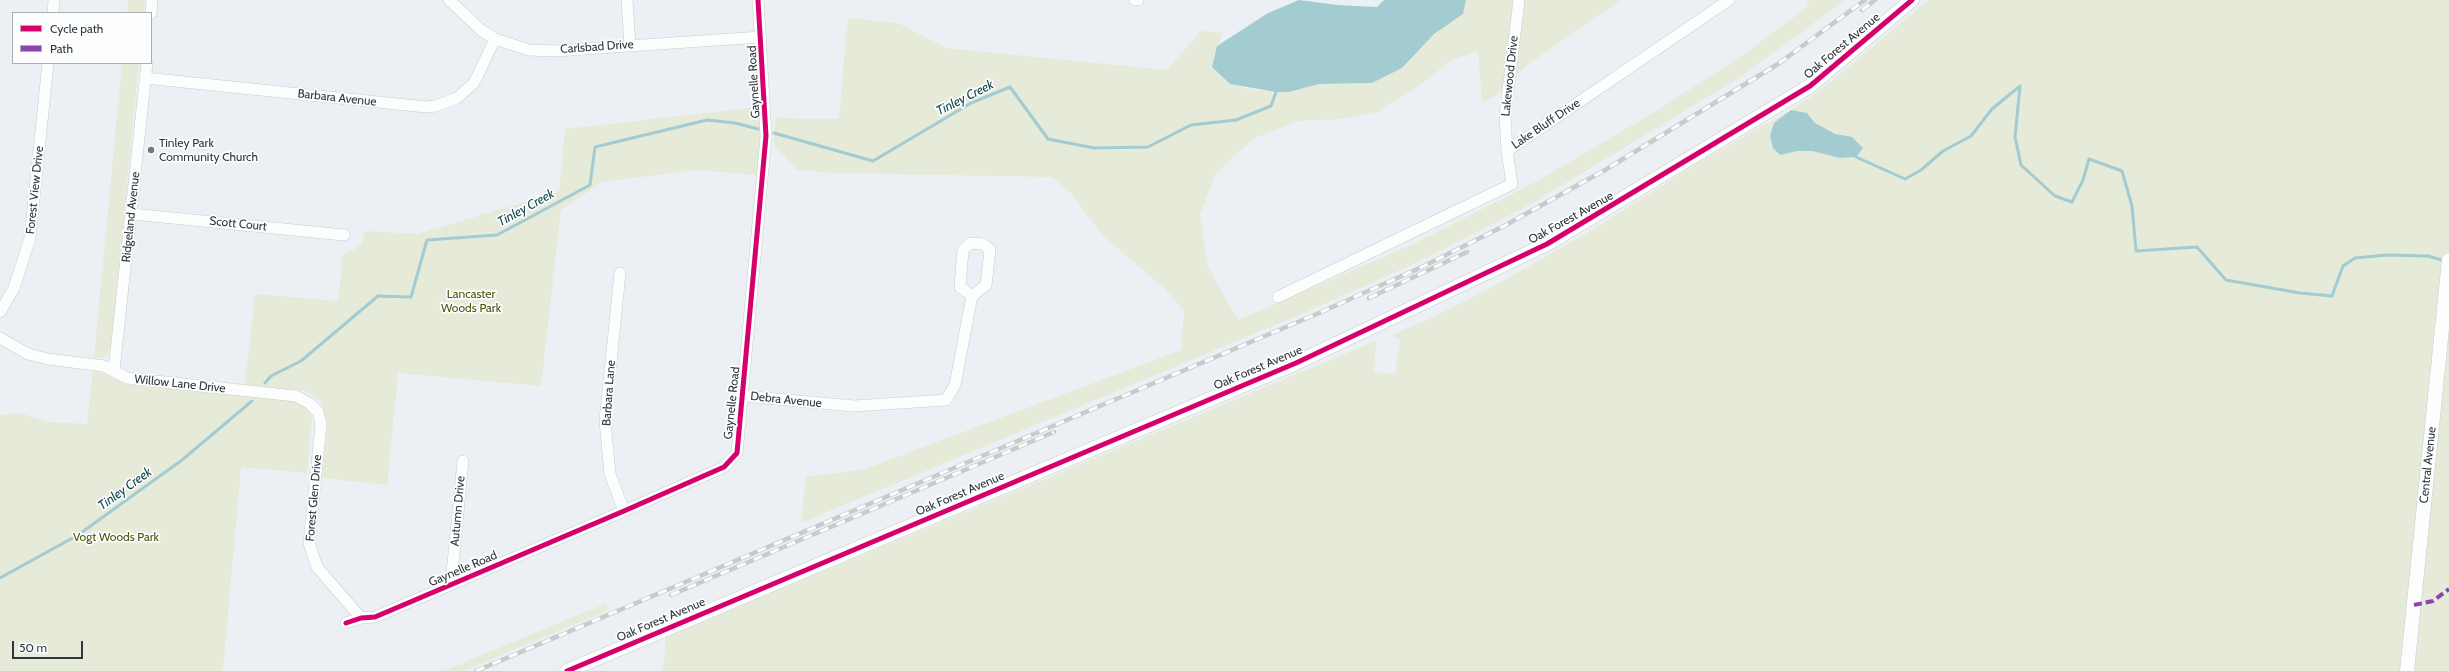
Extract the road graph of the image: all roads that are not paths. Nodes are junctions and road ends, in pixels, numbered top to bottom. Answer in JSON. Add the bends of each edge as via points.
{"nodes":[{"id":1,"x":54,"y":0,"type":"edge"},
{"id":2,"x":152,"y":0,"type":"edge"},
{"id":3,"x":450,"y":0,"type":"edge"},
{"id":4,"x":627,"y":0,"type":"edge"},
{"id":5,"x":758,"y":0,"type":"edge"},
{"id":6,"x":1135,"y":0,"type":"edge"},
{"id":7,"x":1138,"y":0,"type":"edge"},
{"id":8,"x":1519,"y":0,"type":"edge"},
{"id":9,"x":1729,"y":0,"type":"edge"},
{"id":10,"x":1912,"y":0,"type":"edge"},
{"id":11,"x":53,"y":12,"type":"edge"},
{"id":12,"x":151,"y":12,"type":"edge"},
{"id":13,"x":761,"y":37,"type":"junction"},
{"id":14,"x":495,"y":39,"type":"junction"},
{"id":15,"x":630,"y":44,"type":"junction"},
{"id":16,"x":48,"y":64,"type":"edge"},
{"id":17,"x":147,"y":64,"type":"edge"},
{"id":18,"x":145,"y":78,"type":"junction"},
{"id":19,"x":1507,"y":151,"type":"junction"},
{"id":20,"x":132,"y":214,"type":"junction"},
{"id":21,"x":344,"y":235,"type":"dead end"},
{"id":22,"x":2448,"y":264,"type":"edge"},
{"id":23,"x":620,"y":273,"type":"dead end"},
{"id":24,"x":972,"y":296,"type":"dead end"},
{"id":25,"x":1278,"y":297,"type":"dead end"},
{"id":26,"x":0,"y":312,"type":"edge"},
{"id":27,"x":0,"y":338,"type":"edge"},
{"id":28,"x":114,"y":370,"type":"junction"},
{"id":29,"x":296,"y":396,"type":"joint"},
{"id":30,"x":743,"y":396,"type":"junction"},
{"id":31,"x":463,"y":461,"type":"dead end"},
{"id":32,"x":624,"y":511,"type":"junction"},
{"id":33,"x":452,"y":584,"type":"junction"},
{"id":34,"x":361,"y":618,"type":"junction"},
{"id":35,"x":346,"y":623,"type":"dead end"},
{"id":36,"x":566,"y":671,"type":"edge"},
{"id":37,"x":2406,"y":671,"type":"edge"}],
"edges":[{"from":1,"to":11,"type":"street"},
{"from":2,"to":12,"type":"street"},
{"from":3,"to":14,"type":"street","name":"Carlsbad Drive","via":[[481,30]]},
{"from":4,"to":15,"type":"street"},
{"from":5,"to":13,"type":"street","name":"Gaynelle Road"},
{"from":6,"to":7,"type":"street"},
{"from":8,"to":19,"type":"street","name":"Lakewood Drive","via":[[1505,116]]},
{"from":9,"to":19,"type":"street","name":"Lake Bluff Drive"},
{"from":10,"to":36,"type":"street","name":"Oak Forest Avenue","via":[[1810,86],[1547,244],[1296,363]]},
{"from":13,"to":15,"type":"street","name":"Carlsbad Drive"},
{"from":13,"to":30,"type":"street","name":"Gaynelle Road","via":[[766,136]]},
{"from":14,"to":15,"type":"street","name":"Carlsbad Drive","via":[[529,50],[542,51]]},
{"from":14,"to":18,"type":"street","name":"Barbara Avenue","via":[[474,83],[457,98],[436,106]]},
{"from":16,"to":26,"type":"street","name":"Forest View Drive","via":[[30,238],[14,288]]},
{"from":17,"to":18,"type":"street","name":"Ridgeland Avenue"},
{"from":18,"to":20,"type":"street","name":"Ridgeland Avenue"},
{"from":19,"to":25,"type":"street","name":"Lake Bluff Drive","via":[[1512,184]]},
{"from":20,"to":21,"type":"street","name":"Scott Court"},
{"from":20,"to":28,"type":"street","name":"Ridgeland Avenue"},
{"from":22,"to":37,"type":"street","name":"Central Avenue"},
{"from":23,"to":32,"type":"street","name":"Barbara Lane","via":[[606,421],[610,474]]},
{"from":24,"to":30,"type":"street","name":"Debra Avenue","via":[[955,386],[946,400],[854,406]]},
{"from":27,"to":28,"type":"street","name":"Willow Lane Drive","via":[[28,354],[48,359],[97,364]]},
{"from":28,"to":29,"type":"street","name":"Willow Lane Drive","via":[[127,378],[140,381]]},
{"from":29,"to":34,"type":"street","name":"Forest Glen Drive","via":[[318,412],[321,424],[308,543],[317,567]]},
{"from":30,"to":32,"type":"street","name":"Gaynelle Road","via":[[737,454],[724,467]]},
{"from":31,"to":33,"type":"street","name":"Autumn Drive"},
{"from":32,"to":33,"type":"street","name":"Gaynelle Road"},
{"from":33,"to":34,"type":"street","name":"Gaynelle Road","via":[[375,617]]},
{"from":34,"to":35,"type":"street","name":"Gaynelle Road"}]}
